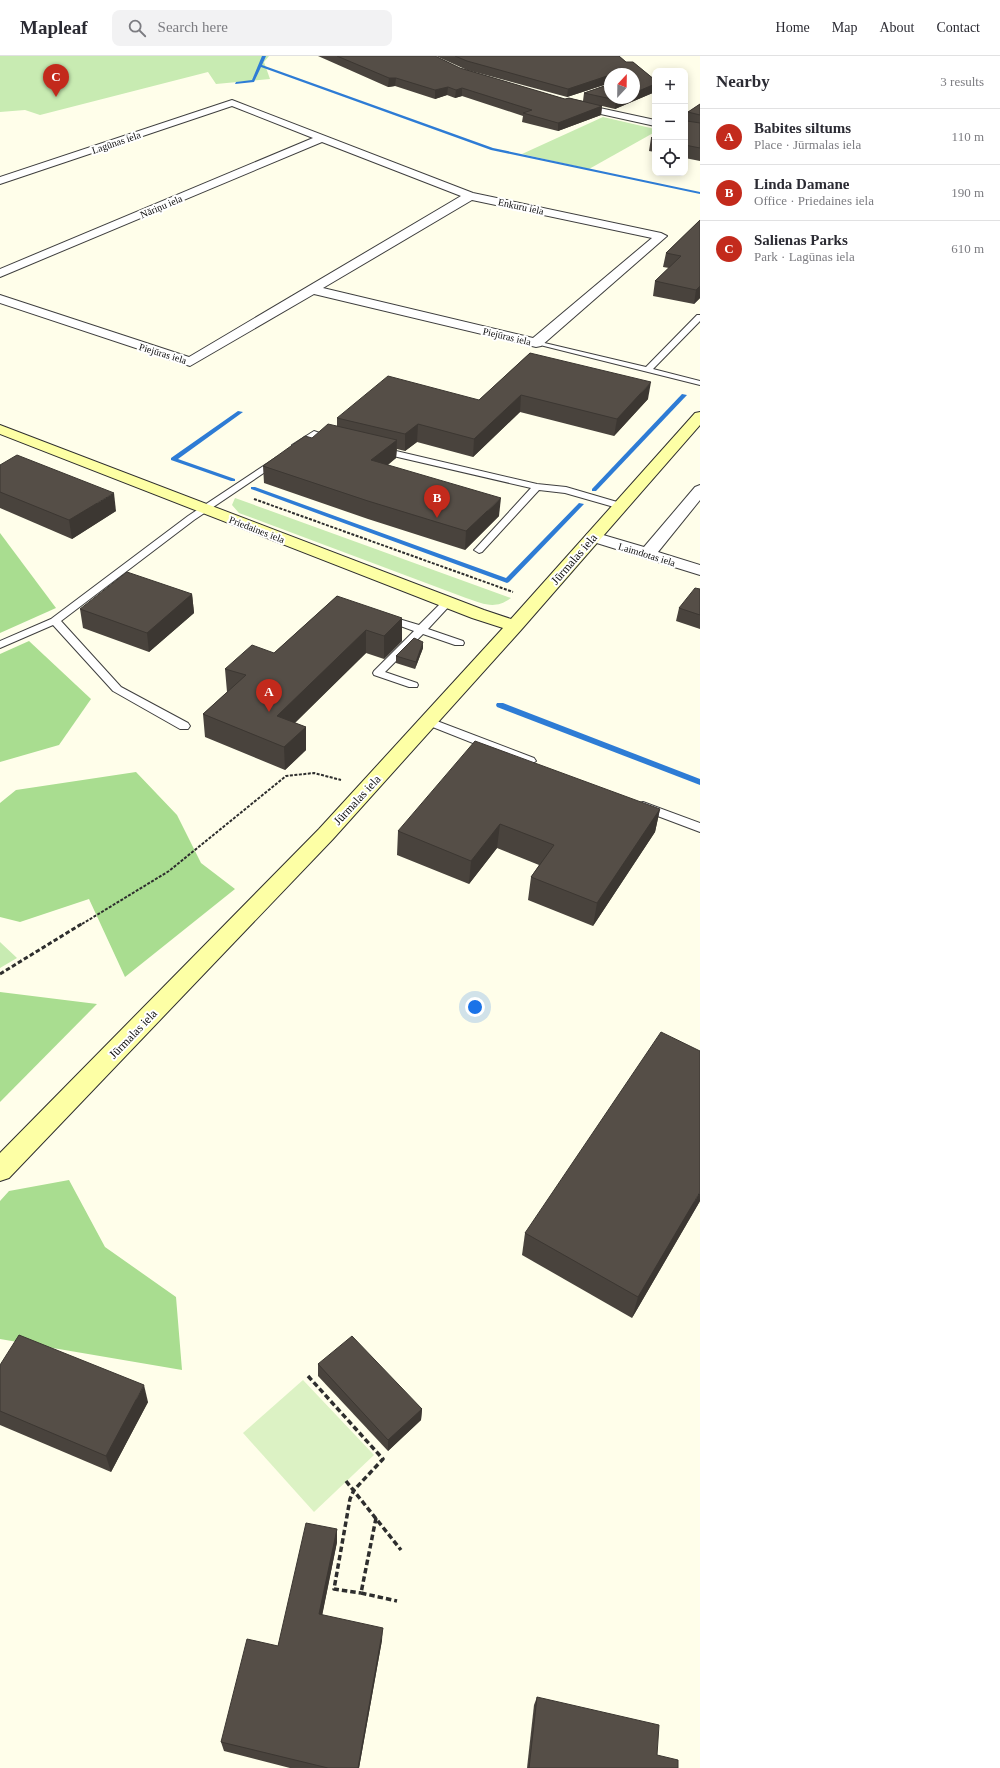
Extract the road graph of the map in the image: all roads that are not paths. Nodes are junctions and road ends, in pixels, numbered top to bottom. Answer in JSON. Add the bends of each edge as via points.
{"nodes":[{"id":1,"x":580,"y":98,"type":"edge"},
{"id":2,"x":232,"y":103,"type":"joint"},
{"id":3,"x":652,"y":122,"type":"edge"},
{"id":4,"x":322,"y":138,"type":"junction"},
{"id":5,"x":0,"y":181,"type":"edge"},
{"id":6,"x":470,"y":196,"type":"junction"},
{"id":7,"x":0,"y":273,"type":"edge"},
{"id":8,"x":314,"y":290,"type":"junction"},
{"id":9,"x":0,"y":300,"type":"edge"},
{"id":10,"x":700,"y":317,"type":"edge"},
{"id":11,"x":536,"y":343,"type":"junction"},
{"id":12,"x":649,"y":369,"type":"junction"},
{"id":13,"x":700,"y":383,"type":"edge"},
{"id":14,"x":700,"y":416,"type":"edge"},
{"id":15,"x":0,"y":429,"type":"edge"},
{"id":16,"x":343,"y":441,"type":"edge"},
{"id":17,"x":373,"y":448,"type":"edge"},
{"id":18,"x":537,"y":487,"type":"junction"},
{"id":19,"x":700,"y":490,"type":"edge"},
{"id":20,"x":621,"y":506,"type":"junction"},
{"id":21,"x":205,"y":509,"type":"junction"},
{"id":22,"x":593,"y":537,"type":"junction"},
{"id":23,"x":479,"y":550,"type":"dead end"},
{"id":24,"x":647,"y":554,"type":"junction"},
{"id":25,"x":700,"y":570,"type":"edge"},
{"id":26,"x":448,"y":602,"type":"junction"},
{"id":27,"x":55,"y":621,"type":"junction"},
{"id":28,"x":399,"y":622,"type":"edge"},
{"id":29,"x":515,"y":626,"type":"junction"},
{"id":30,"x":420,"y":630,"type":"junction"},
{"id":31,"x":459,"y":643,"type":"dead end"},
{"id":32,"x":0,"y":645,"type":"edge"},
{"id":33,"x":413,"y":685,"type":"dead end"},
{"id":34,"x":429,"y":722,"type":"junction"},
{"id":35,"x":184,"y":726,"type":"dead end"},
{"id":36,"x":539,"y":765,"type":"edge"},
{"id":37,"x":634,"y":802,"type":"edge"},
{"id":38,"x":700,"y":828,"type":"edge"},
{"id":39,"x":0,"y":1170,"type":"edge"}],
"edges":[{"from":1,"to":3,"type":"street","via":[[565,103]]},
{"from":2,"to":4,"type":"street","name":"Enkuru iela"},
{"from":2,"to":5,"type":"street","name":"Lagūnas iela"},
{"from":4,"to":6,"type":"street","name":"Enkuru iela"},
{"from":4,"to":7,"type":"street","name":"Nāriņu iela"},
{"from":6,"to":8,"type":"street","name":"Piejūras iela"},
{"from":6,"to":11,"type":"street","name":"Enkuru iela","via":[[661,236]]},
{"from":8,"to":9,"type":"street","name":"Piejūras iela","via":[[190,362]]},
{"from":8,"to":11,"type":"street","name":"Piejūras iela"},
{"from":10,"to":12,"type":"lane"},
{"from":11,"to":12,"type":"lane","name":"Piejūras iela"},
{"from":12,"to":13,"type":"lane","name":"Piejūras iela"},
{"from":14,"to":20,"type":"main road","name":"Jūrmalas iela"},
{"from":15,"to":21,"type":"main road","name":"Priedaines iela"},
{"from":16,"to":21,"type":"lane","via":[[314,434]]},
{"from":17,"to":18,"type":"lane"},
{"from":18,"to":20,"type":"lane","via":[[566,490]]},
{"from":18,"to":23,"type":"lane"},
{"from":19,"to":24,"type":"street"},
{"from":20,"to":22,"type":"main road","name":"Jūrmalas iela"},
{"from":21,"to":26,"type":"main road","name":"Priedaines iela"},
{"from":21,"to":27,"type":"lane"},
{"from":22,"to":24,"type":"street","name":"Laimdotas iela"},
{"from":22,"to":29,"type":"main road","name":"Jūrmalas iela"},
{"from":24,"to":25,"type":"street","name":"Laimdotas iela"},
{"from":26,"to":29,"type":"main road","name":"Priedaines iela"},
{"from":26,"to":30,"type":"lane"},
{"from":27,"to":32,"type":"lane"},
{"from":27,"to":35,"type":"lane","via":[[117,689]]},
{"from":28,"to":30,"type":"lane"},
{"from":29,"to":34,"type":"main road","name":"Jūrmalas iela"},
{"from":30,"to":31,"type":"lane"},
{"from":30,"to":33,"type":"lane","via":[[378,673]]},
{"from":34,"to":36,"type":"lane"},
{"from":34,"to":39,"type":"main road","name":"Jūrmalas iela","via":[[315,845]]},
{"from":37,"to":38,"type":"lane"}]}
